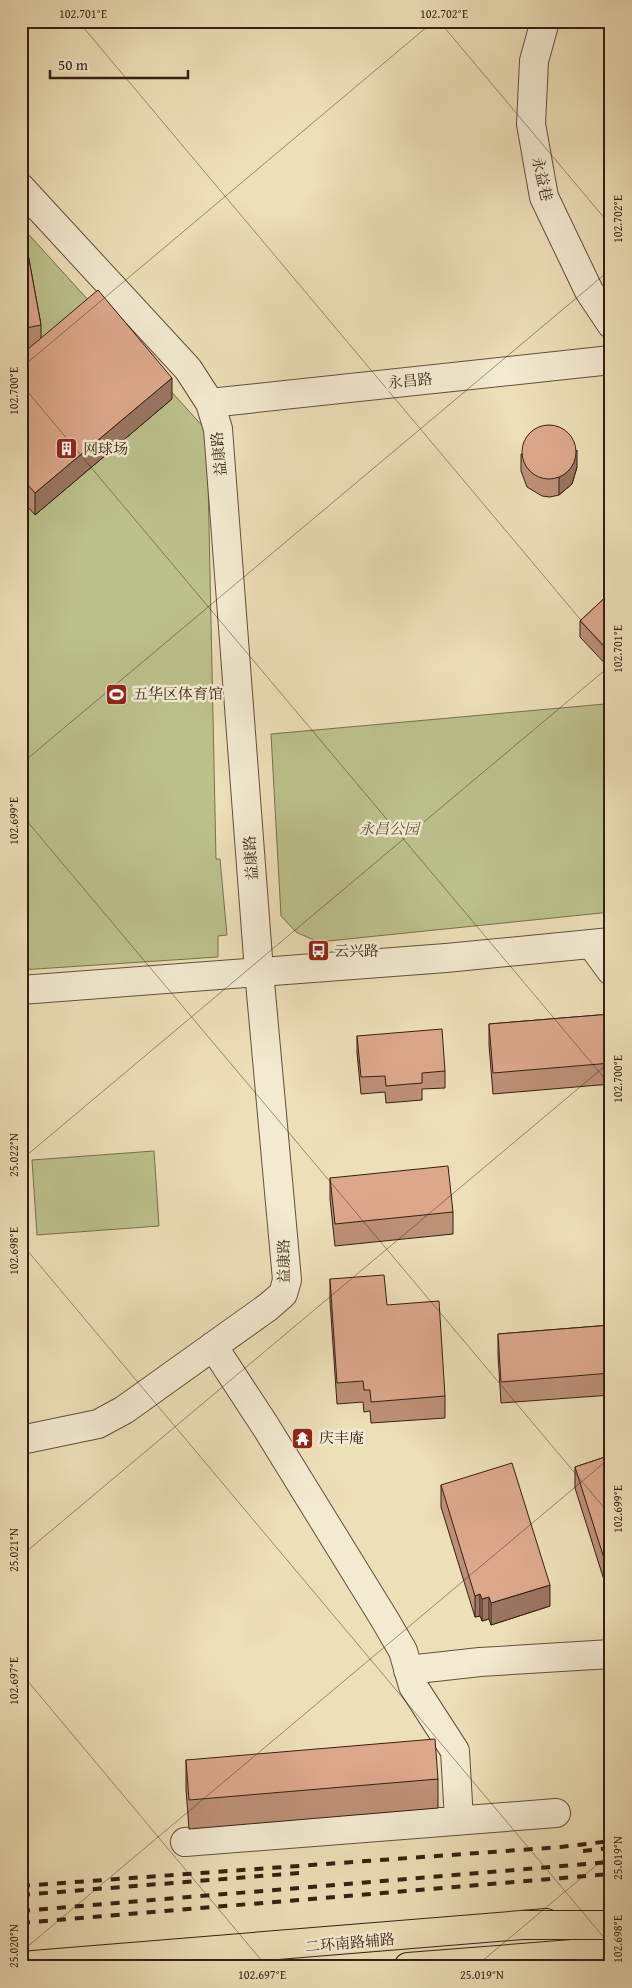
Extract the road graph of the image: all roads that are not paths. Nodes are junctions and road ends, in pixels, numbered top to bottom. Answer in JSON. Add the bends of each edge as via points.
{"nodes":[{"id":1,"x":545,"y":21,"type":"edge"},
{"id":2,"x":21,"y":188,"type":"edge"},
{"id":3,"x":611,"y":324,"type":"edge"},
{"id":4,"x":611,"y":360,"type":"edge"},
{"id":5,"x":210,"y":403,"type":"junction"},
{"id":6,"x":601,"y":943,"type":"edge"},
{"id":7,"x":259,"y":971,"type":"junction"},
{"id":8,"x":611,"y":971,"type":"edge"},
{"id":9,"x":21,"y":990,"type":"edge"},
{"id":10,"x":213,"y":1346,"type":"junction"},
{"id":11,"x":21,"y":1440,"type":"edge"},
{"id":12,"x":611,"y":1654,"type":"edge"},
{"id":13,"x":408,"y":1670,"type":"junction"},
{"id":14,"x":556,"y":1813,"type":"dead end"},
{"id":15,"x":459,"y":1820,"type":"junction"},
{"id":16,"x":185,"y":1842,"type":"dead end"},
{"id":17,"x":611,"y":1918,"type":"edge"},
{"id":18,"x":523,"y":1925,"type":"junction"},
{"id":19,"x":610,"y":1942,"type":"edge"},
{"id":20,"x":21,"y":1966,"type":"edge"},
{"id":21,"x":59,"y":1967,"type":"edge"},
{"id":22,"x":408,"y":1967,"type":"edge"}],
"edges":[{"from":1,"to":3,"type":"street","name":"永益巷","via":[[534,61],[531,124],[544,197],[589,290]]},
{"from":2,"to":5,"type":"street","name":"益康路","via":[[188,369]]},
{"from":4,"to":5,"type":"street","name":"永昌路"},
{"from":5,"to":7,"type":"street","name":"益康路","via":[[218,429]]},
{"from":6,"to":7,"type":"street"},
{"from":6,"to":8,"type":"street"},
{"from":7,"to":9,"type":"street"},
{"from":7,"to":10,"type":"street","name":"益康路","via":[[287,1280],[283,1294]]},
{"from":10,"to":11,"type":"street","name":"益康路","via":[[124,1410],[98,1424]]},
{"from":10,"to":13,"type":"street","via":[[385,1620]]},
{"from":12,"to":13,"type":"street"},
{"from":13,"to":15,"type":"street","via":[[413,1686],[455,1751]]},
{"from":14,"to":15,"type":"street"},
{"from":15,"to":16,"type":"street"},
{"from":17,"to":18,"type":"highway","bridge":true},
{"from":17,"to":21,"type":"street","name":"二环南路辅路"},
{"from":18,"to":19,"type":"highway","bridge":true},
{"from":18,"to":20,"type":"highway"},
{"from":19,"to":22,"type":"highway"}]}
